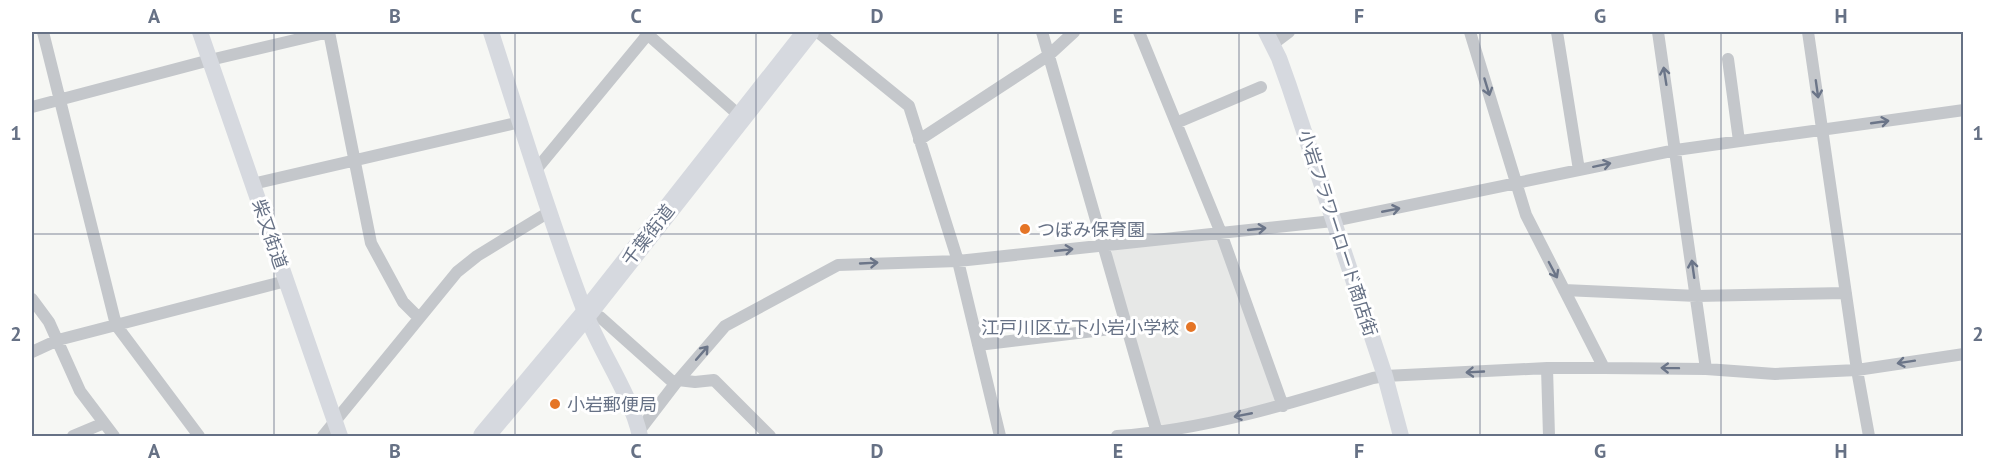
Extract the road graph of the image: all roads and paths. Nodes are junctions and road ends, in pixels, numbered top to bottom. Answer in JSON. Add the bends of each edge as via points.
{"nodes":[{"id":1,"x":43,"y":32,"type":"edge"},
{"id":2,"x":200,"y":32,"type":"edge"},
{"id":3,"x":329,"y":32,"type":"edge"},
{"id":4,"x":491,"y":32,"type":"edge"},
{"id":5,"x":808,"y":32,"type":"edge"},
{"id":6,"x":819,"y":32,"type":"edge"},
{"id":7,"x":1042,"y":32,"type":"edge"},
{"id":8,"x":1074,"y":32,"type":"edge"},
{"id":9,"x":1139,"y":32,"type":"edge"},
{"id":10,"x":1289,"y":32,"type":"edge"},
{"id":11,"x":1470,"y":32,"type":"edge"},
{"id":12,"x":1557,"y":32,"type":"edge"},
{"id":13,"x":1658,"y":32,"type":"edge"},
{"id":14,"x":1808,"y":32,"type":"edge"},
{"id":15,"x":646,"y":33,"type":"edge"},
{"id":16,"x":1269,"y":38,"type":"edge"},
{"id":17,"x":1049,"y":56,"type":"junction"},
{"id":18,"x":1728,"y":59,"type":"dead end"},
{"id":19,"x":210,"y":60,"type":"junction"},
{"id":20,"x":1261,"y":87,"type":"dead end"},
{"id":21,"x":59,"y":100,"type":"junction"},
{"id":22,"x":32,"y":107,"type":"edge"},
{"id":23,"x":1964,"y":110,"type":"edge"},
{"id":24,"x":740,"y":116,"type":"junction"},
{"id":25,"x":520,"y":122,"type":"junction"},
{"id":26,"x":1176,"y":123,"type":"junction"},
{"id":27,"x":1823,"y":130,"type":"junction"},
{"id":28,"x":919,"y":140,"type":"junction"},
{"id":29,"x":1739,"y":141,"type":"junction"},
{"id":30,"x":1676,"y":150,"type":"junction"},
{"id":31,"x":356,"y":160,"type":"junction"},
{"id":32,"x":1579,"y":170,"type":"junction"},
{"id":33,"x":535,"y":171,"type":"junction"},
{"id":34,"x":253,"y":184,"type":"junction"},
{"id":35,"x":1516,"y":184,"type":"junction"},
{"id":36,"x":549,"y":212,"type":"junction"},
{"id":37,"x":1333,"y":221,"type":"junction"},
{"id":38,"x":1221,"y":233,"type":"junction"},
{"id":39,"x":1104,"y":246,"type":"junction"},
{"id":40,"x":958,"y":261,"type":"junction"},
{"id":41,"x":286,"y":281,"type":"junction"},
{"id":42,"x":1564,"y":290,"type":"junction"},
{"id":43,"x":1846,"y":293,"type":"junction"},
{"id":44,"x":1696,"y":296,"type":"junction"},
{"id":45,"x":32,"y":299,"type":"edge"},
{"id":46,"x":586,"y":314,"type":"junction"},
{"id":47,"x":419,"y":318,"type":"junction"},
{"id":48,"x":116,"y":325,"type":"junction"},
{"id":49,"x":1127,"y":327,"type":"junction"},
{"id":50,"x":58,"y":340,"type":"junction"},
{"id":51,"x":978,"y":345,"type":"junction"},
{"id":52,"x":32,"y":352,"type":"edge"},
{"id":53,"x":1964,"y":354,"type":"edge"},
{"id":54,"x":1547,"y":368,"type":"junction"},
{"id":55,"x":1604,"y":368,"type":"junction"},
{"id":56,"x":1706,"y":369,"type":"junction"},
{"id":57,"x":1857,"y":370,"type":"junction"},
{"id":58,"x":1385,"y":376,"type":"junction"},
{"id":59,"x":677,"y":382,"type":"junction"},
{"id":60,"x":1283,"y":406,"type":"junction"},
{"id":61,"x":104,"y":423,"type":"junction"},
{"id":62,"x":337,"y":429,"type":"edge"},
{"id":63,"x":640,"y":435,"type":"edge"},
{"id":64,"x":1157,"y":435,"type":"edge"},
{"id":65,"x":73,"y":436,"type":"edge"},
{"id":66,"x":114,"y":436,"type":"edge"},
{"id":67,"x":199,"y":436,"type":"edge"},
{"id":68,"x":323,"y":436,"type":"edge"},
{"id":69,"x":484,"y":436,"type":"edge"},
{"id":70,"x":770,"y":436,"type":"edge"},
{"id":71,"x":1000,"y":436,"type":"edge"},
{"id":72,"x":1117,"y":436,"type":"edge"},
{"id":73,"x":1401,"y":436,"type":"edge"},
{"id":74,"x":1549,"y":436,"type":"edge"},
{"id":75,"x":1869,"y":436,"type":"edge"}],
"edges":[{"from":1,"to":21,"type":"street"},
{"from":2,"to":19,"type":"street","name":"柴又街道"},
{"from":3,"to":19,"type":"street"},
{"from":3,"to":31,"type":"street"},
{"from":4,"to":25,"type":"street"},
{"from":5,"to":24,"type":"highway","name":"千葉街道"},
{"from":6,"to":28,"type":"street","via":[[909,106]]},
{"from":7,"to":17,"type":"street"},
{"from":8,"to":17,"type":"street"},
{"from":9,"to":26,"type":"street"},
{"from":10,"to":16,"type":"street"},
{"from":11,"to":35,"type":"street","one_way":true},
{"from":12,"to":32,"type":"street"},
{"from":30,"to":13,"type":"street","one_way":true},
{"from":14,"to":27,"type":"street","one_way":true},
{"from":15,"to":24,"type":"street"},
{"from":15,"to":33,"type":"street"},
{"from":16,"to":37,"type":"street","name":"小岩フラワーロード商店街","via":[[1289,86]]},
{"from":17,"to":28,"type":"street"},
{"from":17,"to":39,"type":"street"},
{"from":18,"to":29,"type":"street"},
{"from":19,"to":21,"type":"street"},
{"from":19,"to":34,"type":"street","name":"柴又街道"},
{"from":20,"to":26,"type":"street"},
{"from":21,"to":22,"type":"street"},
{"from":21,"to":48,"type":"street"},
{"from":27,"to":23,"type":"street","one_way":true},
{"from":24,"to":46,"type":"highway","name":"千葉街道"},
{"from":25,"to":31,"type":"street"},
{"from":25,"to":33,"type":"street"},
{"from":26,"to":38,"type":"street"},
{"from":27,"to":29,"type":"street"},
{"from":27,"to":43,"type":"street"},
{"from":28,"to":40,"type":"street"},
{"from":29,"to":30,"type":"street"},
{"from":32,"to":30,"type":"street","one_way":true},
{"from":44,"to":30,"type":"street","one_way":true},
{"from":31,"to":34,"type":"street"},
{"from":31,"to":47,"type":"street","via":[[371,243],[403,302]]},
{"from":32,"to":35,"type":"street"},
{"from":33,"to":36,"type":"street"},
{"from":34,"to":41,"type":"street","name":"柴又街道"},
{"from":37,"to":35,"type":"street","one_way":true},
{"from":35,"to":42,"type":"street","one_way":true,"via":[[1534,234]]},
{"from":36,"to":46,"type":"street"},
{"from":36,"to":47,"type":"street","via":[[457,272]]},
{"from":38,"to":37,"type":"street","one_way":true},
{"from":37,"to":58,"type":"street","name":"小岩フラワーロード商店街"},
{"from":38,"to":39,"type":"street"},
{"from":38,"to":60,"type":"street"},
{"from":40,"to":39,"type":"street","one_way":true},
{"from":39,"to":49,"type":"street"},
{"from":40,"to":51,"type":"street"},
{"from":59,"to":40,"type":"street","one_way":true,"via":[[731,321],[838,265]]},
{"from":41,"to":48,"type":"street"},
{"from":41,"to":62,"type":"street","name":"柴又街道"},
{"from":42,"to":44,"type":"street"},
{"from":42,"to":55,"type":"street"},
{"from":43,"to":44,"type":"street"},
{"from":43,"to":57,"type":"street"},
{"from":44,"to":56,"type":"street"},
{"from":45,"to":50,"type":"street"},
{"from":46,"to":59,"type":"street","via":[[600,317]]},
{"from":46,"to":63,"type":"street","via":[[622,386]]},
{"from":46,"to":69,"type":"highway","name":"千葉街道"},
{"from":47,"to":62,"type":"street"},
{"from":48,"to":50,"type":"street"},
{"from":48,"to":67,"type":"street"},
{"from":49,"to":51,"type":"street"},
{"from":49,"to":64,"type":"street"},
{"from":50,"to":52,"type":"street"},
{"from":50,"to":61,"type":"street","via":[[80,391]]},
{"from":51,"to":71,"type":"street"},
{"from":53,"to":57,"type":"street","one_way":true},
{"from":54,"to":55,"type":"street"},
{"from":54,"to":58,"type":"street","one_way":true},
{"from":54,"to":74,"type":"street"},
{"from":56,"to":55,"type":"street","one_way":true},
{"from":56,"to":57,"type":"street","via":[[1774,374]]},
{"from":57,"to":75,"type":"street"},
{"from":58,"to":60,"type":"street"},
{"from":58,"to":73,"type":"street","name":"小岩フラワーロード商店街"},
{"from":59,"to":63,"type":"street"},
{"from":59,"to":70,"type":"street","via":[[714,380]]},
{"from":60,"to":64,"type":"street","one_way":true},
{"from":61,"to":65,"type":"street"},
{"from":61,"to":66,"type":"street"},
{"from":62,"to":68,"type":"street"},
{"from":64,"to":72,"type":"street"}]}
